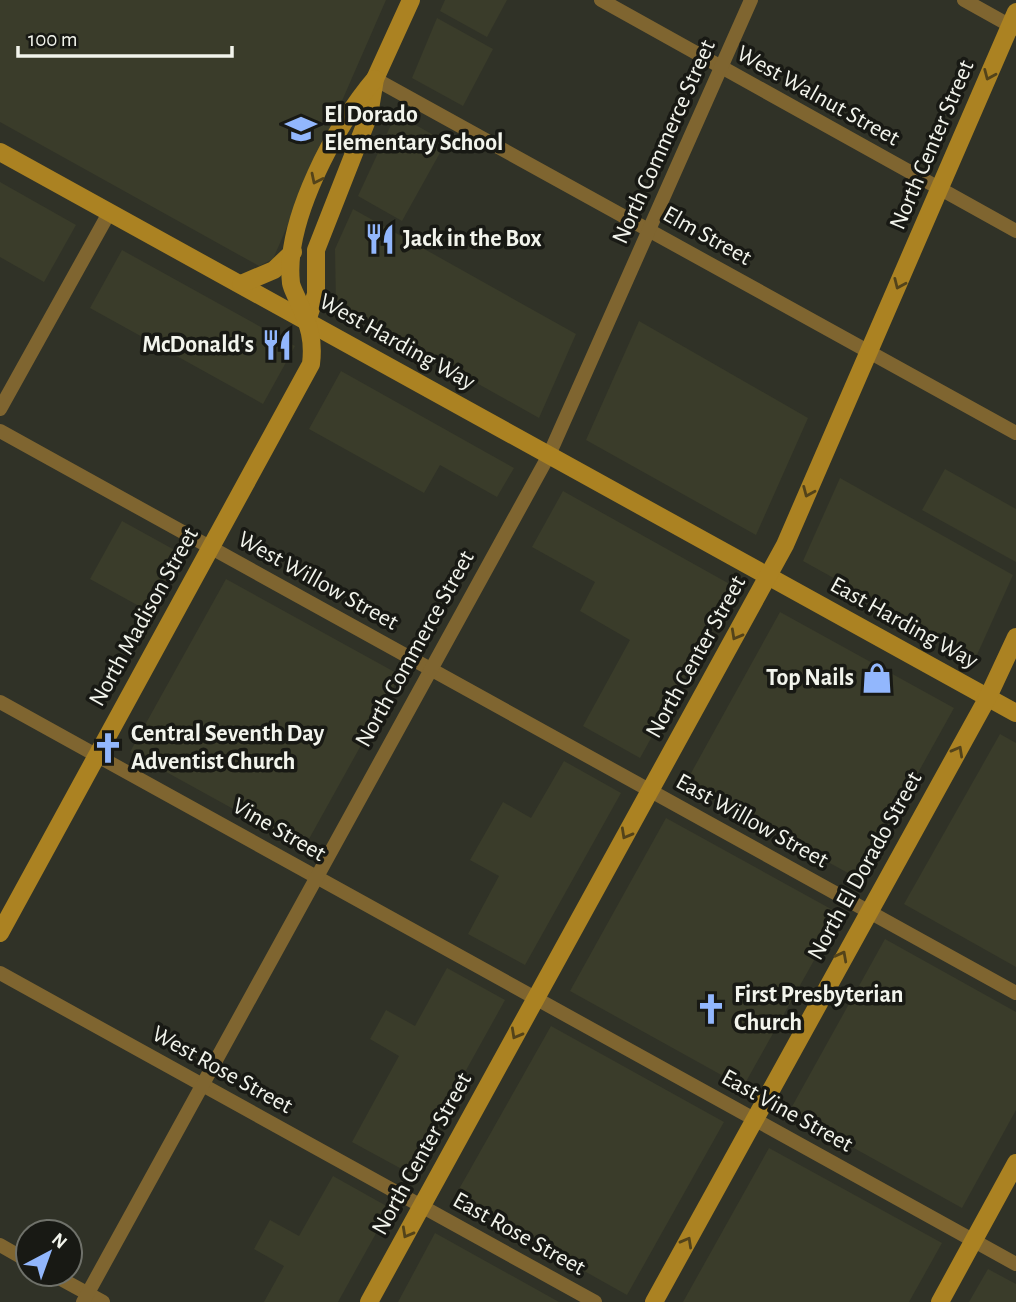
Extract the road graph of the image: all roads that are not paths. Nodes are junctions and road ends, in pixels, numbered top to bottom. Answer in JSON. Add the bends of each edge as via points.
{"nodes":[{"id":1,"x":411,"y":0,"type":"edge"},
{"id":2,"x":601,"y":0,"type":"edge"},
{"id":3,"x":751,"y":0,"type":"edge"},
{"id":4,"x":964,"y":0,"type":"edge"},
{"id":5,"x":1014,"y":22,"type":"edge"},
{"id":6,"x":721,"y":68,"type":"junction"},
{"id":7,"x":375,"y":79,"type":"junction"},
{"id":8,"x":0,"y":152,"type":"edge"},
{"id":9,"x":940,"y":189,"type":"junction"},
{"id":10,"x":108,"y":213,"type":"junction"},
{"id":11,"x":650,"y":231,"type":"junction"},
{"id":12,"x":1016,"y":231,"type":"edge"},
{"id":13,"x":293,"y":252,"type":"junction"},
{"id":14,"x":241,"y":285,"type":"junction"},
{"id":15,"x":307,"y":321,"type":"junction"},
{"id":16,"x":869,"y":351,"type":"junction"},
{"id":17,"x":0,"y":409,"type":"edge"},
{"id":18,"x":0,"y":431,"type":"edge"},
{"id":19,"x":1016,"y":433,"type":"edge"},
{"id":20,"x":549,"y":455,"type":"junction"},
{"id":21,"x":211,"y":547,"type":"junction"},
{"id":22,"x":769,"y":576,"type":"junction"},
{"id":23,"x":1016,"y":637,"type":"edge"},
{"id":24,"x":430,"y":669,"type":"junction"},
{"id":25,"x":988,"y":697,"type":"junction"},
{"id":26,"x":0,"y":702,"type":"edge"},
{"id":27,"x":1016,"y":713,"type":"edge"},
{"id":28,"x":96,"y":755,"type":"junction"},
{"id":29,"x":650,"y":791,"type":"junction"},
{"id":30,"x":316,"y":878,"type":"junction"},
{"id":31,"x":867,"y":910,"type":"junction"},
{"id":32,"x":0,"y":933,"type":"edge"},
{"id":33,"x":0,"y":973,"type":"edge"},
{"id":34,"x":1016,"y":993,"type":"edge"},
{"id":35,"x":535,"y":999,"type":"junction"},
{"id":36,"x":202,"y":1085,"type":"junction"},
{"id":37,"x":754,"y":1119,"type":"junction"},
{"id":38,"x":1016,"y":1163,"type":"edge"},
{"id":39,"x":421,"y":1206,"type":"junction"},
{"id":40,"x":973,"y":1240,"type":"junction"},
{"id":41,"x":1016,"y":1264,"type":"edge"},
{"id":42,"x":85,"y":1298,"type":"edge"},
{"id":43,"x":103,"y":1302,"type":"edge"},
{"id":44,"x":369,"y":1302,"type":"edge"},
{"id":45,"x":595,"y":1302,"type":"edge"},
{"id":46,"x":654,"y":1302,"type":"edge"},
{"id":47,"x":940,"y":1302,"type":"edge"}],
"edges":[{"from":1,"to":7,"type":"street"},
{"from":2,"to":6,"type":"street","name":"West Walnut Street"},
{"from":3,"to":6,"type":"street","name":"North Commerce Street"},
{"from":4,"to":5,"type":"street"},
{"from":5,"to":9,"type":"street","name":"North Center Street","one_way":true},
{"from":6,"to":9,"type":"street","name":"West Walnut Street"},
{"from":6,"to":11,"type":"street","name":"North Commerce Street"},
{"from":7,"to":11,"type":"street","name":"Elm Street"},
{"from":7,"to":13,"type":"street","one_way":true,"via":[[352,106],[311,190]]},
{"from":7,"to":15,"type":"street","via":[[369,115],[316,250],[316,294]]},
{"from":8,"to":10,"type":"street","name":"West Harding Way"},
{"from":9,"to":12,"type":"street","name":"West Walnut Street"},
{"from":9,"to":16,"type":"street","name":"North Center Street","one_way":true},
{"from":10,"to":14,"type":"street","name":"West Harding Way"},
{"from":10,"to":17,"type":"street"},
{"from":11,"to":16,"type":"street","name":"Elm Street"},
{"from":11,"to":20,"type":"street","name":"North Commerce Street"},
{"from":13,"to":14,"type":"street","via":[[274,270]]},
{"from":13,"to":15,"type":"street","via":[[291,284]]},
{"from":14,"to":15,"type":"street","name":"West Harding Way"},
{"from":15,"to":20,"type":"street","name":"West Harding Way"},
{"from":15,"to":21,"type":"street","name":"North Madison Street","via":[[314,341],[311,364]]},
{"from":16,"to":19,"type":"street","name":"Elm Street"},
{"from":16,"to":22,"type":"street","name":"North Center Street","one_way":true},
{"from":18,"to":21,"type":"street","name":"West Willow Street"},
{"from":20,"to":22,"type":"street","name":"West Harding Way"},
{"from":20,"to":24,"type":"street","name":"North Commerce Street"},
{"from":21,"to":24,"type":"street","name":"West Willow Street"},
{"from":21,"to":28,"type":"street","name":"North Madison Street"},
{"from":22,"to":25,"type":"street","name":"East Harding Way"},
{"from":22,"to":29,"type":"street","name":"North Center Street","one_way":true},
{"from":23,"to":25,"type":"street","name":"North El Dorado Street"},
{"from":24,"to":29,"type":"street","name":"West Willow Street"},
{"from":24,"to":30,"type":"street","name":"North Commerce Street"},
{"from":25,"to":27,"type":"street","name":"East Harding Way"},
{"from":31,"to":25,"type":"street","name":"North El Dorado Street","one_way":true},
{"from":26,"to":28,"type":"street","name":"Vine Street"},
{"from":28,"to":30,"type":"street","name":"Vine Street"},
{"from":28,"to":32,"type":"street","name":"North Madison Street"},
{"from":29,"to":31,"type":"street","name":"East Willow Street"},
{"from":29,"to":35,"type":"street","name":"North Center Street","one_way":true},
{"from":30,"to":35,"type":"street","name":"Vine Street"},
{"from":30,"to":36,"type":"street","name":"North Commerce Street"},
{"from":31,"to":34,"type":"street","name":"East Willow Street"},
{"from":37,"to":31,"type":"street","name":"North El Dorado Street","one_way":true},
{"from":33,"to":36,"type":"street","name":"West Rose Street"},
{"from":35,"to":37,"type":"street","name":"East Vine Street"},
{"from":35,"to":39,"type":"street","name":"North Center Street","one_way":true},
{"from":36,"to":39,"type":"street","name":"West Rose Street"},
{"from":36,"to":42,"type":"street","name":"North Commerce Street"},
{"from":37,"to":40,"type":"street","name":"East Vine Street"},
{"from":46,"to":37,"type":"street","name":"North El Dorado Street","one_way":true},
{"from":38,"to":40,"type":"street"},
{"from":39,"to":44,"type":"street","name":"North Center Street","one_way":true},
{"from":39,"to":45,"type":"street","name":"East Rose Street"},
{"from":40,"to":41,"type":"street","name":"East Vine Street"},
{"from":40,"to":47,"type":"street"},
{"from":42,"to":43,"type":"street"}]}
